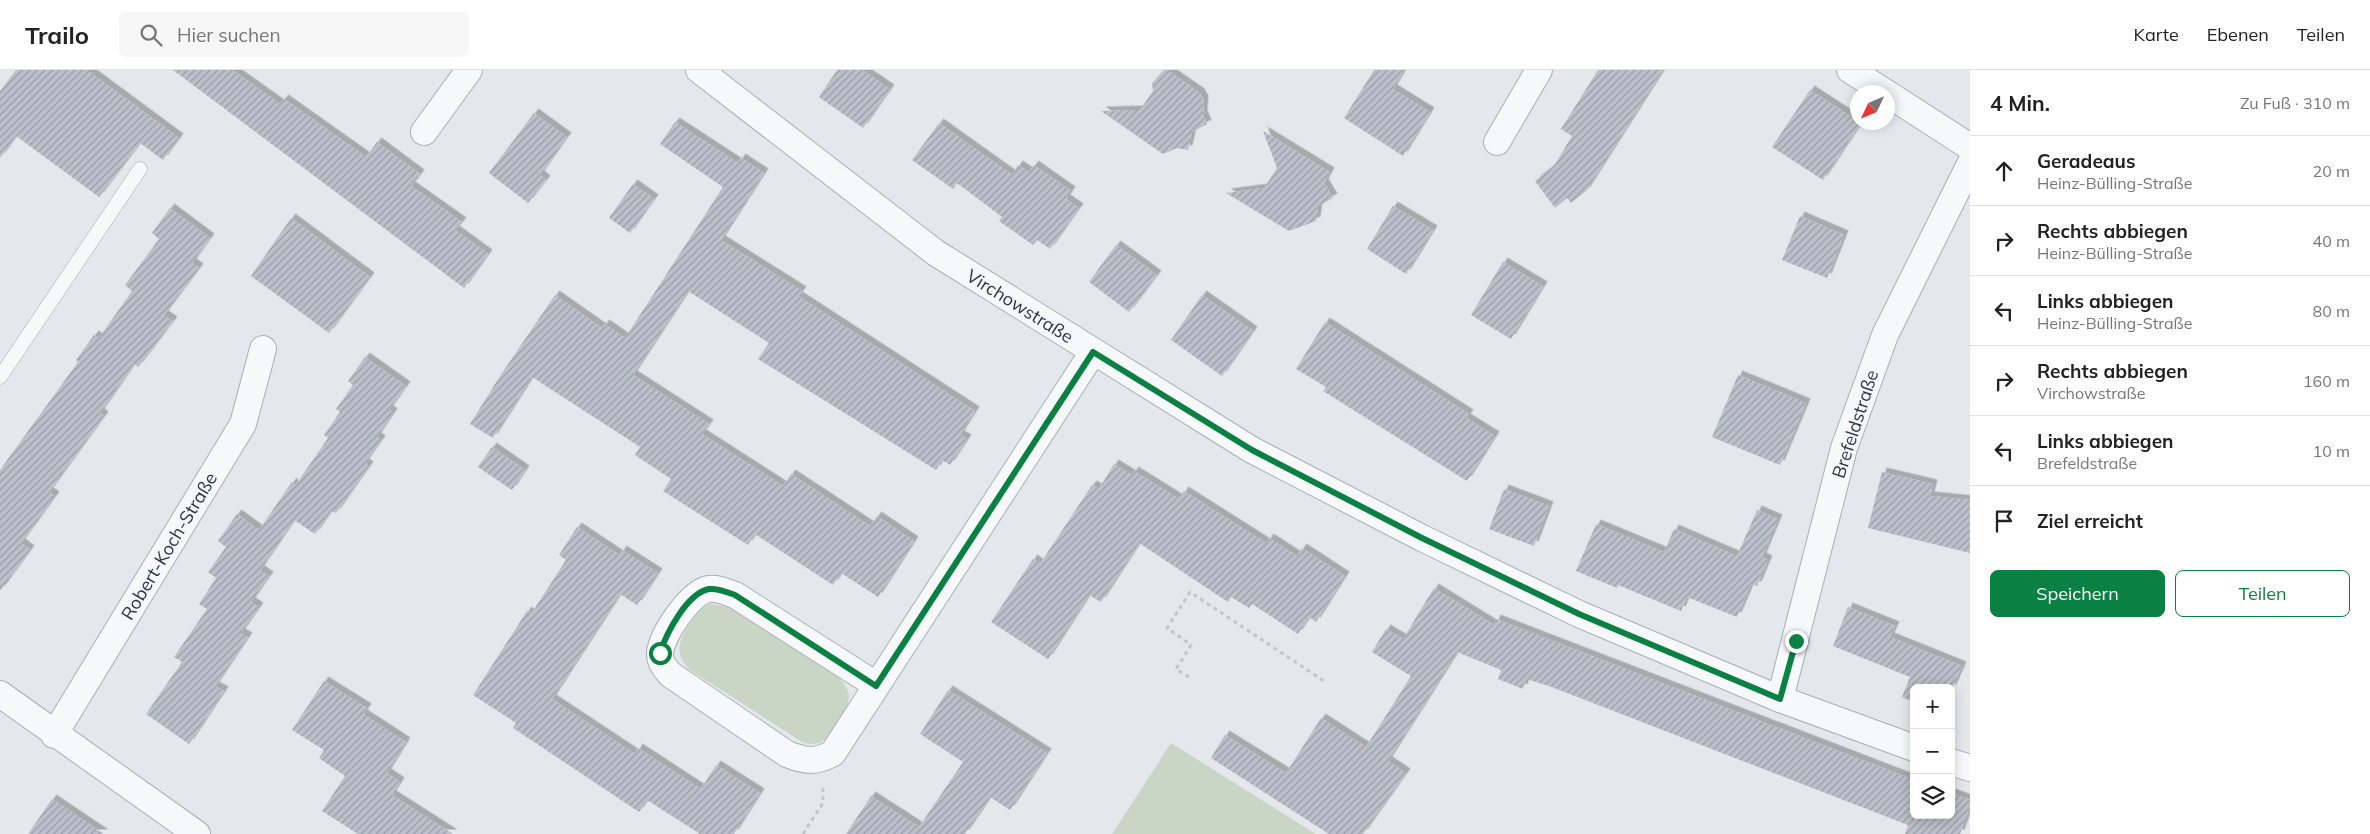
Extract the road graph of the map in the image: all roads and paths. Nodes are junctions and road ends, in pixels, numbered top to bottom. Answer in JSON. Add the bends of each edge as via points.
{"nodes":[{"id":1,"x":469,"y":70,"type":"edge"},
{"id":2,"x":699,"y":70,"type":"edge"},
{"id":3,"x":1539,"y":70,"type":"edge"},
{"id":4,"x":1850,"y":70,"type":"edge"},
{"id":5,"x":1873,"y":85,"type":"edge"},
{"id":6,"x":1895,"y":99,"type":"edge"},
{"id":7,"x":424,"y":132,"type":"dead end"},
{"id":8,"x":1497,"y":142,"type":"dead end"},
{"id":9,"x":1970,"y":147,"type":"edge"},
{"id":10,"x":1970,"y":164,"type":"edge"},
{"id":11,"x":140,"y":169,"type":"dead end"},
{"id":12,"x":263,"y":349,"type":"dead end"},
{"id":13,"x":1093,"y":352,"type":"junction"},
{"id":14,"x":0,"y":378,"type":"edge"},
{"id":15,"x":1189,"y":678,"type":"dead end"},
{"id":16,"x":1327,"y":683,"type":"dead end"},
{"id":17,"x":876,"y":686,"type":"junction"},
{"id":18,"x":0,"y":694,"type":"edge"},
{"id":19,"x":1780,"y":699,"type":"junction"},
{"id":20,"x":54,"y":735,"type":"junction"},
{"id":21,"x":1910,"y":747,"type":"edge"},
{"id":22,"x":822,"y":760,"type":"junction"},
{"id":23,"x":1955,"y":763,"type":"edge"},
{"id":24,"x":1970,"y":768,"type":"edge"},
{"id":25,"x":197,"y":834,"type":"edge"},
{"id":26,"x":803,"y":834,"type":"edge"}],
"edges":[{"from":1,"to":7,"type":"street"},
{"from":2,"to":13,"type":"street","name":"Virchowstraße","via":[[936,253]]},
{"from":3,"to":8,"type":"street"},
{"from":4,"to":5,"type":"street"},
{"from":6,"to":9,"type":"street"},
{"from":10,"to":19,"type":"street","name":"Brefeldstraße","via":[[1885,335],[1844,448]]},
{"from":11,"to":14,"type":"lane"},
{"from":12,"to":20,"type":"street","name":"Robert-Koch-Straße","via":[[243,424]]},
{"from":13,"to":17,"type":"street"},
{"from":13,"to":19,"type":"street","name":"Virchowstraße","via":[[1252,450],[1422,538],[1579,614]]},
{"from":15,"to":16,"type":"path","via":[[1176,669],[1191,645],[1167,628],[1190,592]]},
{"from":17,"to":22,"type":"street","via":[[833,753]]},
{"from":17,"to":22,"type":"street","via":[[735,595],[718,589],[698,594],[676,618],[660,653],[664,667],[671,675],[787,754],[805,761]]},
{"from":18,"to":20,"type":"street"},
{"from":19,"to":21,"type":"street","name":"Virchowstraße"},
{"from":20,"to":25,"type":"street"},
{"from":22,"to":26,"type":"path","via":[[823,803]]},
{"from":23,"to":24,"type":"street"}]}
